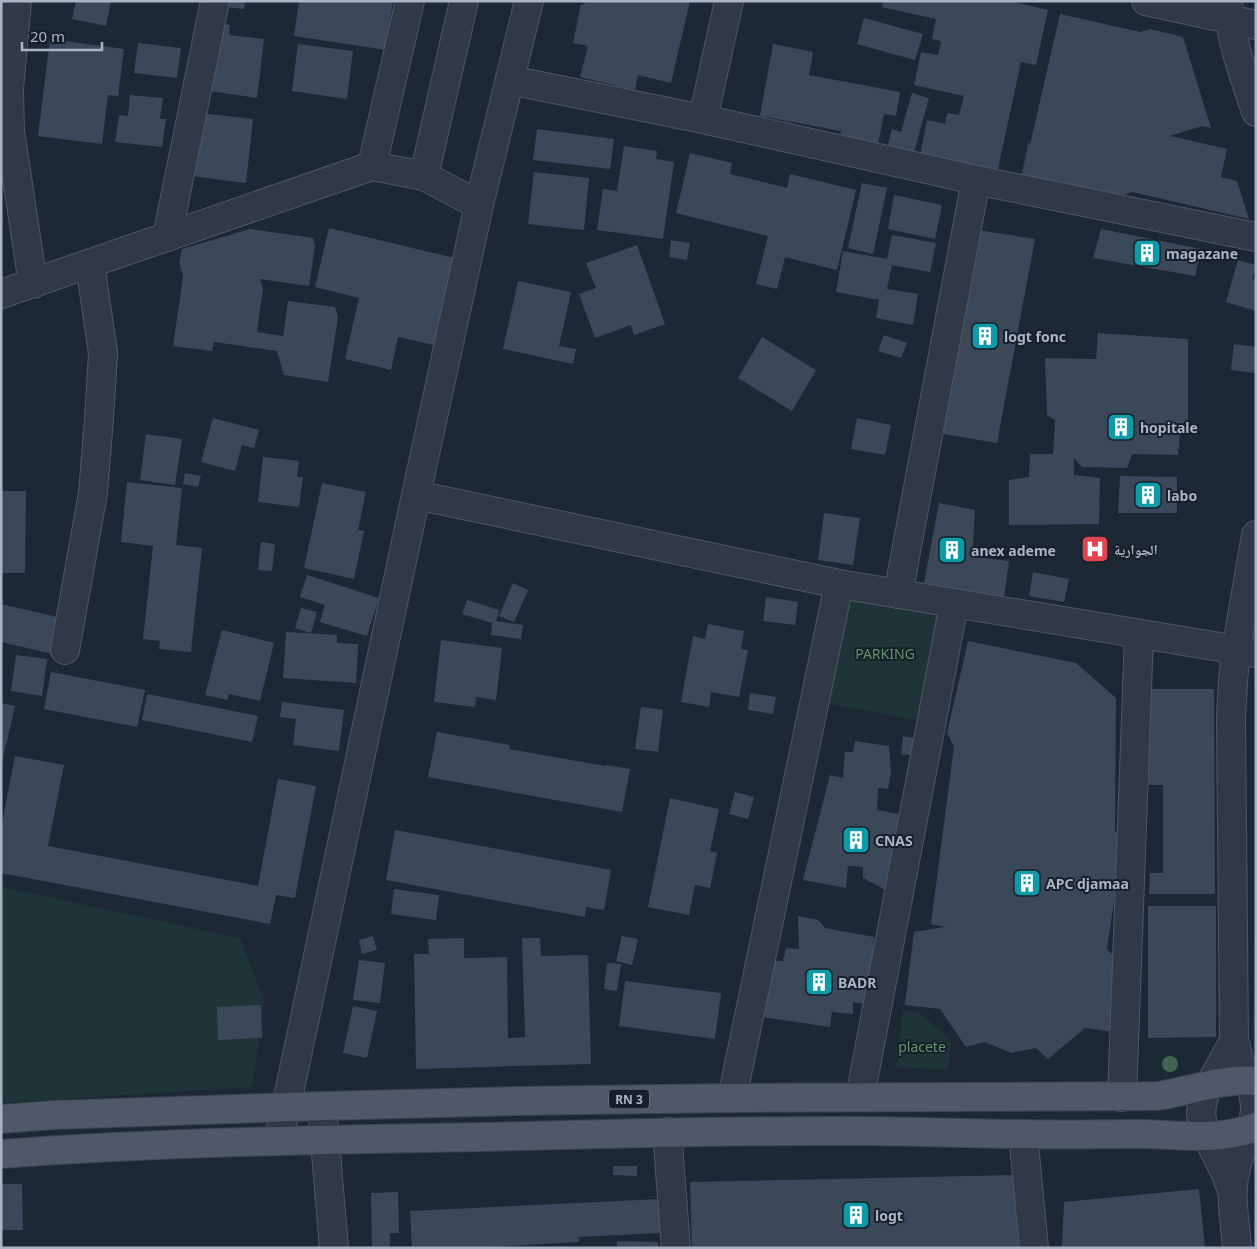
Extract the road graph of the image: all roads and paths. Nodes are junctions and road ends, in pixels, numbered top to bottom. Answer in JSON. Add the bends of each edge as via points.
{"nodes":[{"id":1,"x":17,"y":1,"type":"edge"},
{"id":2,"x":216,"y":1,"type":"edge"},
{"id":3,"x":410,"y":1,"type":"edge"},
{"id":4,"x":464,"y":1,"type":"edge"},
{"id":5,"x":529,"y":1,"type":"edge"},
{"id":6,"x":729,"y":1,"type":"edge"},
{"id":7,"x":1146,"y":1,"type":"edge"},
{"id":8,"x":1228,"y":10,"type":"edge"},
{"id":9,"x":1256,"y":25,"type":"edge"},
{"id":10,"x":510,"y":80,"type":"junction"},
{"id":11,"x":1256,"y":112,"type":"edge"},
{"id":12,"x":703,"y":119,"type":"junction"},
{"id":13,"x":372,"y":166,"type":"junction"},
{"id":14,"x":424,"y":176,"type":"junction"},
{"id":15,"x":976,"y":180,"type":"junction"},
{"id":16,"x":480,"y":205,"type":"junction"},
{"id":17,"x":167,"y":237,"type":"junction"},
{"id":18,"x":1256,"y":237,"type":"edge"},
{"id":19,"x":90,"y":264,"type":"junction"},
{"id":20,"x":32,"y":284,"type":"junction"},
{"id":21,"x":1,"y":294,"type":"edge"},
{"id":22,"x":416,"y":495,"type":"junction"},
{"id":23,"x":1256,"y":536,"type":"edge"},
{"id":24,"x":839,"y":584,"type":"junction"},
{"id":25,"x":898,"y":594,"type":"junction"},
{"id":26,"x":954,"y":604,"type":"junction"},
{"id":27,"x":1139,"y":634,"type":"junction"},
{"id":28,"x":65,"y":650,"type":"dead end"},
{"id":29,"x":1246,"y":652,"type":"edge"},
{"id":30,"x":1234,"y":1041,"type":"junction"},
{"id":31,"x":1252,"y":1081,"type":"edge"},
{"id":32,"x":1209,"y":1085,"type":"junction"},
{"id":33,"x":860,"y":1097,"type":"junction"},
{"id":34,"x":1122,"y":1097,"type":"junction"},
{"id":35,"x":732,"y":1098,"type":"junction"},
{"id":36,"x":322,"y":1106,"type":"junction"},
{"id":37,"x":286,"y":1107,"type":"junction"},
{"id":38,"x":1,"y":1119,"type":"edge"},
{"id":39,"x":1254,"y":1127,"type":"edge"},
{"id":40,"x":667,"y":1132,"type":"junction"},
{"id":41,"x":1023,"y":1134,"type":"junction"},
{"id":42,"x":1207,"y":1136,"type":"junction"},
{"id":43,"x":324,"y":1140,"type":"junction"},
{"id":44,"x":278,"y":1141,"type":"junction"},
{"id":45,"x":1,"y":1154,"type":"edge"},
{"id":46,"x":1232,"y":1191,"type":"junction"},
{"id":47,"x":334,"y":1248,"type":"edge"},
{"id":48,"x":676,"y":1248,"type":"edge"},
{"id":49,"x":1034,"y":1248,"type":"edge"},
{"id":50,"x":1237,"y":1248,"type":"edge"}],
"edges":[{"from":1,"to":20,"type":"street","via":[[9,89],[10,130]]},
{"from":2,"to":17,"type":"street"},
{"from":3,"to":13,"type":"street"},
{"from":4,"to":14,"type":"street"},
{"from":5,"to":10,"type":"street"},
{"from":6,"to":12,"type":"street"},
{"from":7,"to":8,"type":"street"},
{"from":8,"to":9,"type":"street"},
{"from":8,"to":11,"type":"street","via":[[1234,46]]},
{"from":10,"to":12,"type":"street"},
{"from":10,"to":16,"type":"street"},
{"from":12,"to":15,"type":"street"},
{"from":13,"to":14,"type":"street"},
{"from":13,"to":17,"type":"street"},
{"from":14,"to":16,"type":"street"},
{"from":15,"to":18,"type":"street"},
{"from":15,"to":25,"type":"street"},
{"from":16,"to":22,"type":"street"},
{"from":17,"to":19,"type":"street"},
{"from":19,"to":20,"type":"street"},
{"from":19,"to":28,"type":"street","via":[[103,353],[99,419],[93,493]]},
{"from":20,"to":21,"type":"street"},
{"from":22,"to":24,"type":"street"},
{"from":22,"to":37,"type":"street"},
{"from":23,"to":29,"type":"street"},
{"from":24,"to":25,"type":"street"},
{"from":24,"to":35,"type":"street"},
{"from":25,"to":26,"type":"street"},
{"from":26,"to":27,"type":"street"},
{"from":26,"to":33,"type":"street"},
{"from":27,"to":29,"type":"street"},
{"from":27,"to":34,"type":"street"},
{"from":29,"to":30,"type":"street","via":[[1233,681],[1231,718]]},
{"from":30,"to":31,"type":"street","via":[[1238,1056]]},
{"from":30,"to":32,"type":"street"},
{"from":31,"to":32,"type":"main road","number":"RN 3","via":[[1234,1080]]},
{"from":31,"to":39,"type":"street"},
{"from":32,"to":34,"type":"main road","number":"RN 3","via":[[1158,1096]]},
{"from":32,"to":42,"type":"street","via":[[1201,1114]]},
{"from":33,"to":34,"type":"main road","number":"RN 3"},
{"from":33,"to":35,"type":"main road","number":"RN 3"},
{"from":35,"to":36,"type":"main road","number":"RN 3"},
{"from":36,"to":37,"type":"main road","number":"RN 3"},
{"from":36,"to":43,"type":"street"},
{"from":37,"to":38,"type":"main road","number":"RN 3"},
{"from":37,"to":44,"type":"street"},
{"from":39,"to":42,"type":"main road","via":[[1228,1135]]},
{"from":39,"to":46,"type":"street","via":[[1238,1161]]},
{"from":40,"to":41,"type":"main road","via":[[765,1130]]},
{"from":40,"to":43,"type":"main road"},
{"from":40,"to":48,"type":"street"},
{"from":41,"to":42,"type":"main road"},
{"from":41,"to":49,"type":"street"},
{"from":42,"to":46,"type":"street"},
{"from":43,"to":44,"type":"main road"},
{"from":43,"to":47,"type":"street"},
{"from":44,"to":45,"type":"main road"},
{"from":46,"to":50,"type":"street"}]}
